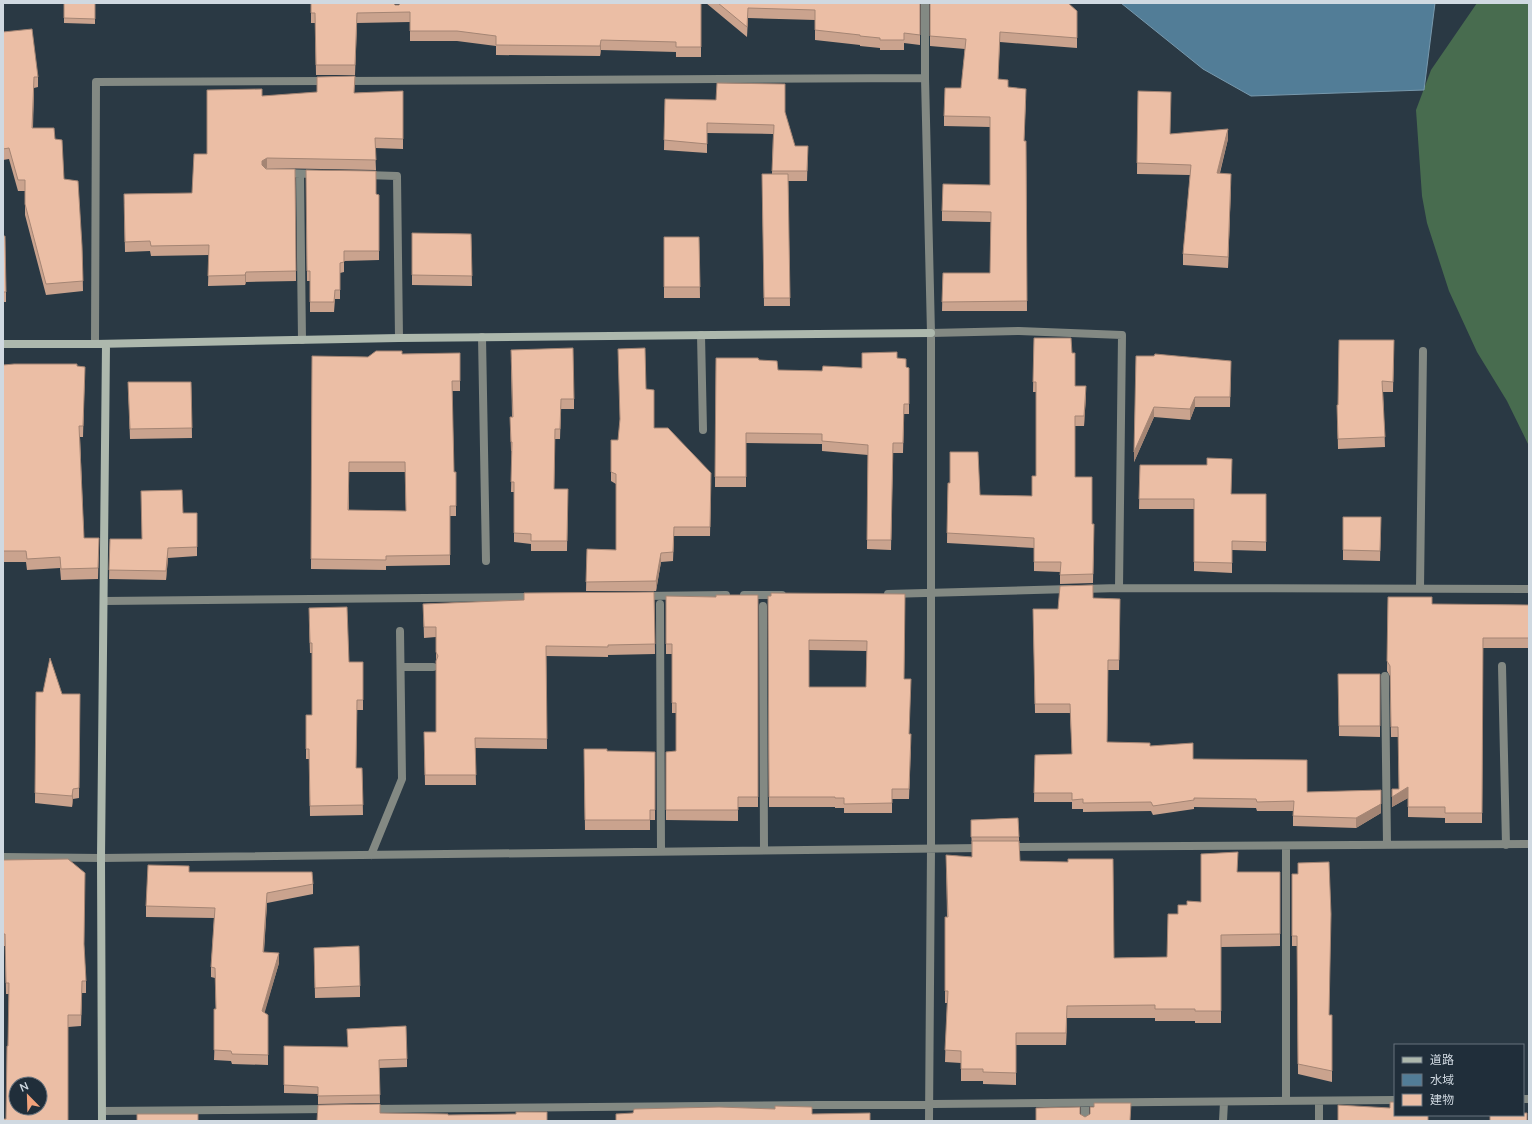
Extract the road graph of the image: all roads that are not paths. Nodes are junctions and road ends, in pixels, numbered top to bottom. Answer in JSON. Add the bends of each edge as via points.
{"nodes":[{"id":1,"x":925,"y":3,"type":"edge"},
{"id":2,"x":925,"y":78,"type":"junction"},
{"id":3,"x":274,"y":173,"type":"edge"},
{"id":4,"x":300,"y":174,"type":"junction"},
{"id":5,"x":322,"y":174,"type":"edge"},
{"id":6,"x":360,"y":175,"type":"edge"},
{"id":7,"x":931,"y":333,"type":"junction"},
{"id":8,"x":701,"y":336,"type":"junction"},
{"id":9,"x":482,"y":337,"type":"junction"},
{"id":10,"x":399,"y":338,"type":"junction"},
{"id":11,"x":302,"y":340,"type":"junction"},
{"id":12,"x":3,"y":344,"type":"edge"},
{"id":13,"x":95,"y":344,"type":"junction"},
{"id":14,"x":106,"y":344,"type":"junction"},
{"id":15,"x":1423,"y":351,"type":"dead end"},
{"id":16,"x":703,"y":430,"type":"dead end"},
{"id":17,"x":486,"y":561,"type":"dead end"},
{"id":18,"x":1119,"y":588,"type":"junction"},
{"id":19,"x":1420,"y":588,"type":"junction"},
{"id":20,"x":1529,"y":589,"type":"edge"},
{"id":21,"x":882,"y":594,"type":"edge"},
{"id":22,"x":930,"y":594,"type":"junction"},
{"id":23,"x":787,"y":595,"type":"edge"},
{"id":24,"x":636,"y":596,"type":"edge"},
{"id":25,"x":541,"y":597,"type":"edge"},
{"id":26,"x":104,"y":601,"type":"junction"},
{"id":27,"x":660,"y":604,"type":"dead end"},
{"id":28,"x":763,"y":606,"type":"dead end"},
{"id":29,"x":400,"y":631,"type":"dead end"},
{"id":30,"x":1502,"y":666,"type":"dead end"},
{"id":31,"x":401,"y":667,"type":"junction"},
{"id":32,"x":433,"y":667,"type":"dead end"},
{"id":33,"x":1385,"y":676,"type":"dead end"},
{"id":34,"x":1506,"y":844,"type":"junction"},
{"id":35,"x":1529,"y":844,"type":"edge"},
{"id":36,"x":1387,"y":845,"type":"junction"},
{"id":37,"x":1286,"y":846,"type":"junction"},
{"id":38,"x":932,"y":848,"type":"junction"},
{"id":39,"x":987,"y":848,"type":"edge"},
{"id":40,"x":1002,"y":848,"type":"edge"},
{"id":41,"x":764,"y":850,"type":"junction"},
{"id":42,"x":661,"y":851,"type":"junction"},
{"id":43,"x":371,"y":855,"type":"junction"},
{"id":44,"x":3,"y":857,"type":"edge"},
{"id":45,"x":101,"y":858,"type":"junction"},
{"id":46,"x":1394,"y":1100,"type":"edge"},
{"id":47,"x":1286,"y":1101,"type":"junction"},
{"id":48,"x":1319,"y":1101,"type":"junction"},
{"id":49,"x":1224,"y":1102,"type":"junction"},
{"id":50,"x":929,"y":1104,"type":"junction"},
{"id":51,"x":1085,"y":1104,"type":"junction"},
{"id":52,"x":340,"y":1109,"type":"edge"},
{"id":53,"x":364,"y":1109,"type":"edge"},
{"id":54,"x":102,"y":1111,"type":"junction"},
{"id":55,"x":102,"y":1121,"type":"edge"},
{"id":56,"x":928,"y":1121,"type":"edge"},
{"id":57,"x":1085,"y":1121,"type":"edge"},
{"id":58,"x":1223,"y":1121,"type":"edge"},
{"id":59,"x":1319,"y":1121,"type":"edge"}],
"edges":[{"from":1,"to":2,"type":"street"},
{"from":2,"to":7,"type":"street"},
{"from":2,"to":13,"type":"street","via":[[96,82]]},
{"from":3,"to":4,"type":"street"},
{"from":4,"to":5,"type":"street"},
{"from":4,"to":11,"type":"street"},
{"from":6,"to":10,"type":"street","via":[[397,176]]},
{"from":7,"to":8,"type":"street"},
{"from":7,"to":18,"type":"street","via":[[1019,331],[1122,335]]},
{"from":7,"to":22,"type":"street"},
{"from":8,"to":9,"type":"street"},
{"from":8,"to":16,"type":"street"},
{"from":9,"to":10,"type":"street"},
{"from":9,"to":17,"type":"street"},
{"from":10,"to":11,"type":"street"},
{"from":11,"to":14,"type":"street"},
{"from":12,"to":13,"type":"street"},
{"from":13,"to":14,"type":"street"},
{"from":14,"to":26,"type":"street"},
{"from":15,"to":19,"type":"street"},
{"from":18,"to":19,"type":"street"},
{"from":18,"to":22,"type":"street"},
{"from":19,"to":20,"type":"street"},
{"from":21,"to":22,"type":"street"},
{"from":22,"to":38,"type":"street"},
{"from":23,"to":24,"type":"street"},
{"from":25,"to":26,"type":"street"},
{"from":26,"to":45,"type":"street"},
{"from":27,"to":42,"type":"street"},
{"from":28,"to":41,"type":"street"},
{"from":29,"to":31,"type":"street"},
{"from":30,"to":34,"type":"street"},
{"from":31,"to":32,"type":"street"},
{"from":31,"to":43,"type":"street","via":[[402,780]]},
{"from":33,"to":36,"type":"street"},
{"from":34,"to":35,"type":"street"},
{"from":34,"to":36,"type":"street"},
{"from":36,"to":37,"type":"street"},
{"from":37,"to":40,"type":"street"},
{"from":37,"to":47,"type":"street"},
{"from":38,"to":39,"type":"street"},
{"from":38,"to":41,"type":"street"},
{"from":38,"to":50,"type":"street"},
{"from":41,"to":42,"type":"street"},
{"from":42,"to":43,"type":"street"},
{"from":43,"to":45,"type":"street"},
{"from":44,"to":45,"type":"street"},
{"from":45,"to":54,"type":"street"},
{"from":46,"to":48,"type":"street"},
{"from":47,"to":48,"type":"street"},
{"from":47,"to":49,"type":"street"},
{"from":48,"to":59,"type":"street"},
{"from":49,"to":51,"type":"street"},
{"from":49,"to":58,"type":"street"},
{"from":50,"to":51,"type":"street"},
{"from":50,"to":53,"type":"street"},
{"from":50,"to":56,"type":"street"},
{"from":51,"to":57,"type":"street"},
{"from":52,"to":54,"type":"street"},
{"from":54,"to":55,"type":"street"}]}
